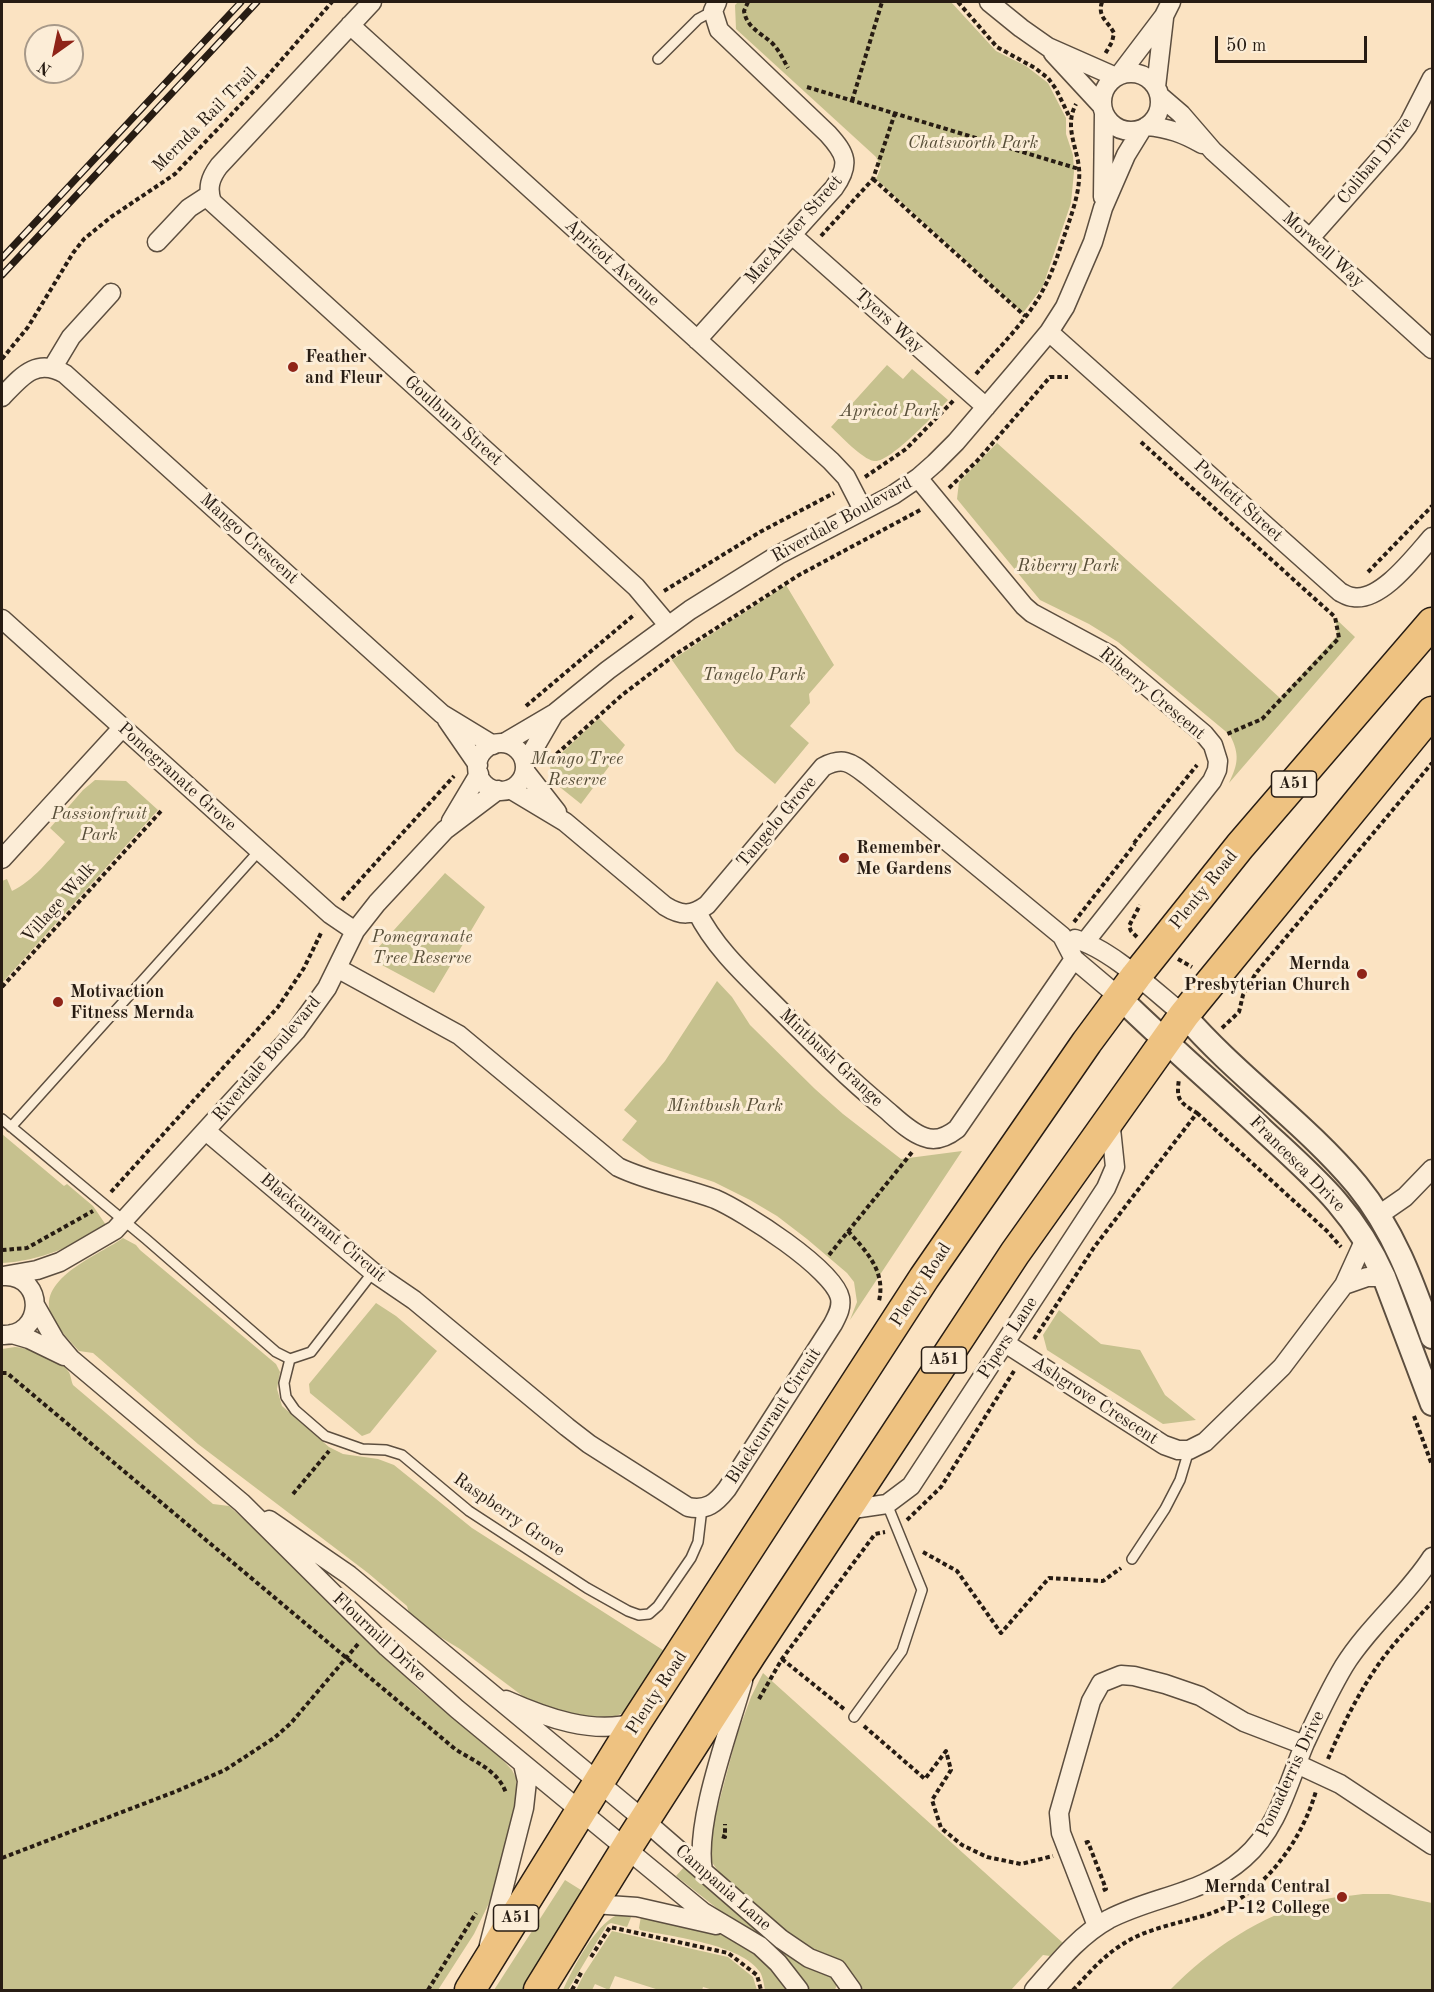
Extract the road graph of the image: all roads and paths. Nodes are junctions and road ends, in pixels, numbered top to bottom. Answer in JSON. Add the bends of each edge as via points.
{"nodes":[{"id":1,"x":332,"y":2,"type":"edge"},
{"id":2,"x":372,"y":2,"type":"edge"},
{"id":3,"x":748,"y":2,"type":"edge"},
{"id":4,"x":882,"y":2,"type":"edge"},
{"id":5,"x":958,"y":2,"type":"edge"},
{"id":6,"x":989,"y":2,"type":"edge"},
{"id":7,"x":715,"y":6,"type":"edge"},
{"id":8,"x":1167,"y":9,"type":"edge"},
{"id":9,"x":350,"y":25,"type":"junction"},
{"id":10,"x":1048,"y":47,"type":"junction"},
{"id":11,"x":658,"y":59,"type":"dead end"},
{"id":12,"x":790,"y":71,"type":"dead end"},
{"id":13,"x":1118,"y":75,"type":"junction"},
{"id":14,"x":1432,"y":78,"type":"edge"},
{"id":15,"x":799,"y":84,"type":"dead end"},
{"id":16,"x":1158,"y":92,"type":"junction"},
{"id":17,"x":852,"y":101,"type":"junction"},
{"id":18,"x":1103,"y":110,"type":"junction"},
{"id":19,"x":1070,"y":118,"type":"dead end"},
{"id":20,"x":1144,"y":128,"type":"junction"},
{"id":21,"x":1214,"y":151,"type":"junction"},
{"id":22,"x":1080,"y":170,"type":"dead end"},
{"id":23,"x":873,"y":180,"type":"dead end"},
{"id":24,"x":209,"y":195,"type":"junction"},
{"id":25,"x":1103,"y":208,"type":"junction"},
{"id":26,"x":792,"y":235,"type":"junction"},
{"id":27,"x":1310,"y":238,"type":"junction"},
{"id":28,"x":157,"y":242,"type":"dead end"},
{"id":29,"x":111,"y":293,"type":"dead end"},
{"id":30,"x":1025,"y":316,"type":"dead end"},
{"id":31,"x":1049,"y":332,"type":"junction"},
{"id":32,"x":697,"y":340,"type":"junction"},
{"id":33,"x":1432,"y":349,"type":"edge"},
{"id":34,"x":2,"y":359,"type":"edge"},
{"id":35,"x":53,"y":367,"type":"junction"},
{"id":36,"x":2,"y":397,"type":"edge"},
{"id":37,"x":986,"y":407,"type":"junction"},
{"id":38,"x":918,"y":478,"type":"junction"},
{"id":39,"x":1432,"y":506,"type":"edge"},
{"id":40,"x":863,"y":510,"type":"junction"},
{"id":41,"x":1432,"y":537,"type":"edge"},
{"id":42,"x":1346,"y":595,"type":"junction"},
{"id":43,"x":1329,"y":613,"type":"dead end"},
{"id":44,"x":2,"y":619,"type":"edge"},
{"id":45,"x":1432,"y":623,"type":"edge"},
{"id":46,"x":668,"y":625,"type":"junction"},
{"id":47,"x":1432,"y":712,"type":"edge"},
{"id":48,"x":555,"y":713,"type":"junction"},
{"id":49,"x":442,"y":714,"type":"junction"},
{"id":50,"x":122,"y":728,"type":"junction"},
{"id":51,"x":499,"y":744,"type":"junction"},
{"id":52,"x":525,"y":767,"type":"junction"},
{"id":53,"x":478,"y":770,"type":"junction"},
{"id":54,"x":504,"y":789,"type":"junction"},
{"id":55,"x":162,"y":810,"type":"dead end"},
{"id":56,"x":565,"y":822,"type":"junction"},
{"id":57,"x":445,"y":830,"type":"junction"},
{"id":58,"x":259,"y":851,"type":"junction"},
{"id":59,"x":1151,"y":857,"type":"junction"},
{"id":60,"x":2,"y":859,"type":"edge"},
{"id":61,"x":1143,"y":901,"type":"dead end"},
{"id":62,"x":697,"y":912,"type":"junction"},
{"id":63,"x":355,"y":931,"type":"junction"},
{"id":64,"x":1062,"y":936,"type":"junction"},
{"id":65,"x":1085,"y":942,"type":"junction"},
{"id":66,"x":1158,"y":947,"type":"junction"},
{"id":67,"x":1074,"y":959,"type":"junction"},
{"id":68,"x":338,"y":968,"type":"junction"},
{"id":69,"x":1212,"y":978,"type":"junction"},
{"id":70,"x":2,"y":987,"type":"edge"},
{"id":71,"x":1128,"y":987,"type":"junction"},
{"id":72,"x":1243,"y":995,"type":"dead end"},
{"id":73,"x":1184,"y":1015,"type":"junction"},
{"id":74,"x":1164,"y":1041,"type":"junction"},
{"id":75,"x":1197,"y":1113,"type":"dead end"},
{"id":76,"x":2,"y":1119,"type":"edge"},
{"id":77,"x":1110,"y":1119,"type":"junction"},
{"id":78,"x":11,"y":1127,"type":"junction"},
{"id":79,"x":206,"y":1131,"type":"junction"},
{"id":80,"x":924,"y":1138,"type":"junction"},
{"id":81,"x":1432,"y":1169,"type":"edge"},
{"id":82,"x":1379,"y":1215,"type":"junction"},
{"id":83,"x":124,"y":1221,"type":"junction"},
{"id":84,"x":848,"y":1231,"type":"junction"},
{"id":85,"x":1365,"y":1239,"type":"junction"},
{"id":86,"x":60,"y":1262,"type":"junction"},
{"id":87,"x":1354,"y":1266,"type":"junction"},
{"id":88,"x":817,"y":1269,"type":"junction"},
{"id":89,"x":374,"y":1272,"type":"junction"},
{"id":90,"x":2,"y":1276,"type":"edge"},
{"id":91,"x":1384,"y":1277,"type":"junction"},
{"id":92,"x":1344,"y":1285,"type":"junction"},
{"id":93,"x":35,"y":1305,"type":"junction"},
{"id":94,"x":878,"y":1305,"type":"dead end"},
{"id":95,"x":7,"y":1336,"type":"edge"},
{"id":96,"x":1432,"y":1337,"type":"edge"},
{"id":97,"x":1005,"y":1343,"type":"junction"},
{"id":98,"x":71,"y":1359,"type":"junction"},
{"id":99,"x":290,"y":1359,"type":"junction"},
{"id":100,"x":2,"y":1373,"type":"edge"},
{"id":101,"x":1432,"y":1404,"type":"edge"},
{"id":102,"x":337,"y":1441,"type":"junction"},
{"id":103,"x":1189,"y":1450,"type":"junction"},
{"id":104,"x":293,"y":1494,"type":"dead end"},
{"id":105,"x":242,"y":1503,"type":"junction"},
{"id":106,"x":887,"y":1504,"type":"junction"},
{"id":107,"x":702,"y":1508,"type":"junction"},
{"id":108,"x":846,"y":1510,"type":"junction"},
{"id":109,"x":910,"y":1518,"type":"dead end"},
{"id":110,"x":913,"y":1529,"type":"dead end"},
{"id":111,"x":920,"y":1550,"type":"dead end"},
{"id":112,"x":1132,"y":1559,"type":"joint"},
{"id":113,"x":1429,"y":1564,"type":"edge"},
{"id":114,"x":1432,"y":1602,"type":"edge"},
{"id":115,"x":370,"y":1630,"type":"junction"},
{"id":116,"x":751,"y":1654,"type":"junction"},
{"id":117,"x":346,"y":1658,"type":"junction"},
{"id":118,"x":782,"y":1659,"type":"dead end"},
{"id":119,"x":488,"y":1692,"type":"junction"},
{"id":120,"x":854,"y":1717,"type":"junction"},
{"id":121,"x":636,"y":1722,"type":"junction"},
{"id":122,"x":1304,"y":1745,"type":"junction"},
{"id":123,"x":1332,"y":1750,"type":"dead end"},
{"id":124,"x":524,"y":1764,"type":"junction"},
{"id":125,"x":1297,"y":1764,"type":"junction"},
{"id":126,"x":599,"y":1784,"type":"junction"},
{"id":127,"x":524,"y":1808,"type":"junction"},
{"id":128,"x":582,"y":1812,"type":"junction"},
{"id":129,"x":644,"y":1820,"type":"junction"},
{"id":130,"x":1432,"y":1845,"type":"edge"},
{"id":131,"x":627,"y":1848,"type":"junction"},
{"id":132,"x":1068,"y":1850,"type":"junction"},
{"id":133,"x":2,"y":1858,"type":"edge"},
{"id":134,"x":704,"y":1871,"type":"junction"},
{"id":135,"x":1087,"y":1900,"type":"junction"},
{"id":136,"x":479,"y":1902,"type":"dead end"},
{"id":137,"x":593,"y":1904,"type":"junction"},
{"id":138,"x":1097,"y":1926,"type":"junction"},
{"id":139,"x":735,"y":1930,"type":"junction"},
{"id":140,"x":590,"y":1960,"type":"dead end"},
{"id":141,"x":584,"y":1968,"type":"dead end"},
{"id":142,"x":474,"y":1986,"type":"edge"},
{"id":143,"x":849,"y":1989,"type":"edge"},
{"id":144,"x":428,"y":1990,"type":"edge"},
{"id":145,"x":539,"y":1990,"type":"edge"},
{"id":146,"x":572,"y":1990,"type":"edge"},
{"id":147,"x":761,"y":1990,"type":"edge"},
{"id":148,"x":799,"y":1990,"type":"edge"},
{"id":149,"x":1034,"y":1990,"type":"edge"}],
"edges":[{"from":1,"to":34,"type":"path","name":"Mernda Rail Trail","via":[[175,174],[84,239],[28,327]]},
{"from":2,"to":9,"type":"street"},
{"from":3,"to":12,"type":"path","via":[[744,11],[748,24],[780,52]]},
{"from":4,"to":17,"type":"path"},
{"from":5,"to":19,"type":"path","via":[[997,47],[1048,78]]},
{"from":6,"to":10,"type":"street"},
{"from":7,"to":11,"type":"lane","name":"MacAlister Street"},
{"from":7,"to":26,"type":"street","name":"MacAlister Street","via":[[719,30],[828,134],[843,156],[845,170],[841,177]]},
{"from":8,"to":13,"type":"street"},
{"from":8,"to":16,"type":"street"},
{"from":9,"to":24,"type":"street","via":[[219,166],[210,182]]},
{"from":9,"to":32,"type":"street","name":"Apricot Avenue"},
{"from":10,"to":13,"type":"street"},
{"from":10,"to":18,"type":"street"},
{"from":13,"to":16,"type":"street","via":[[1129,72],[1144,76]]},
{"from":13,"to":18,"type":"street","via":[[1104,89]]},
{"from":14,"to":27,"type":"street","name":"Coliban Drive","via":[[1395,142]]},
{"from":15,"to":17,"type":"path"},
{"from":16,"to":20,"type":"street","via":[[1158,113]]},
{"from":16,"to":21,"type":"street","name":"Morwell Way"},
{"from":17,"to":22,"type":"path"},
{"from":18,"to":20,"type":"street","via":[[1120,129]]},
{"from":18,"to":25,"type":"street","name":"Riverdale Boulevard"},
{"from":20,"to":21,"type":"street","name":"Morwell Way","via":[[1167,128]]},
{"from":20,"to":25,"type":"street","name":"Riverdale Boulevard","via":[[1126,155]]},
{"from":21,"to":27,"type":"street","name":"Morwell Way"},
{"from":23,"to":30,"type":"path"},
{"from":24,"to":28,"type":"street","via":[[189,208]]},
{"from":24,"to":46,"type":"street","name":"Goulburn Street","via":[[216,208],[636,587]]},
{"from":25,"to":31,"type":"street","name":"Riverdale Boulevard","via":[[1080,275]]},
{"from":26,"to":32,"type":"street","name":"MacAlister Street"},
{"from":26,"to":37,"type":"street","name":"Tyers Way"},
{"from":27,"to":33,"type":"street","name":"Morwell Way"},
{"from":29,"to":35,"type":"street","via":[[71,337]]},
{"from":31,"to":37,"type":"street","name":"Riverdale Boulevard"},
{"from":31,"to":42,"type":"street","name":"Powlett Street"},
{"from":32,"to":40,"type":"street","name":"Apricot Avenue","via":[[831,461],[846,477]]},
{"from":35,"to":36,"type":"street","via":[[35,368],[24,374]]},
{"from":35,"to":49,"type":"street","name":"Mango Crescent"},
{"from":37,"to":38,"type":"street","name":"Riverdale Boulevard"},
{"from":38,"to":40,"type":"street","name":"Riverdale Boulevard"},
{"from":38,"to":59,"type":"street","name":"Riberry Crescent","via":[[1024,606],[1110,655],[1212,745],[1218,761],[1212,781]]},
{"from":39,"to":42,"type":"path"},
{"from":40,"to":46,"type":"street","name":"Riverdale Boulevard","via":[[778,555]]},
{"from":41,"to":42,"type":"street","via":[[1376,593],[1353,598]]},
{"from":42,"to":43,"type":"path"},
{"from":44,"to":50,"type":"street","name":"Pomegranate Grove"},
{"from":45,"to":66,"type":"highway","name":"Plenty Road","number":"A51"},
{"from":46,"to":48,"type":"street","name":"Riverdale Boulevard"},
{"from":47,"to":69,"type":"highway","number":"A51"},
{"from":48,"to":51,"type":"street","name":"Riverdale Boulevard"},
{"from":48,"to":52,"type":"street","name":"Riverdale Boulevard"},
{"from":49,"to":51,"type":"street","name":"Mango Crescent"},
{"from":49,"to":53,"type":"street","name":"Mango Crescent"},
{"from":50,"to":58,"type":"street","name":"Pomegranate Grove"},
{"from":50,"to":60,"type":"street"},
{"from":51,"to":52,"type":"street","via":[[518,750]]},
{"from":51,"to":53,"type":"street","via":[[482,752]]},
{"from":52,"to":54,"type":"street","via":[[517,784]]},
{"from":52,"to":56,"type":"street"},
{"from":53,"to":54,"type":"street","via":[[486,785]]},
{"from":53,"to":57,"type":"street","name":"Riverdale Boulevard"},
{"from":54,"to":56,"type":"street"},
{"from":54,"to":57,"type":"street","name":"Riverdale Boulevard"},
{"from":55,"to":70,"type":"path","name":"Village Walk"},
{"from":56,"to":62,"type":"street","via":[[665,906],[676,913]]},
{"from":57,"to":63,"type":"street","name":"Riverdale Boulevard"},
{"from":58,"to":63,"type":"street","name":"Pomegranate Grove"},
{"from":58,"to":78,"type":"lane"},
{"from":59,"to":64,"type":"path","via":[[1134,843]]},
{"from":59,"to":65,"type":"street","name":"Riberry Crescent"},
{"from":61,"to":66,"type":"path","via":[[1132,920],[1131,931]]},
{"from":62,"to":64,"type":"street","name":"Tangelo Grove","via":[[823,767],[844,761],[854,764]]},
{"from":62,"to":80,"type":"street","name":"Mintbush Grange","via":[[721,949],[832,1063]]},
{"from":63,"to":68,"type":"street","name":"Riverdale Boulevard"},
{"from":64,"to":65,"type":"street","name":"Tangelo Grove"},
{"from":64,"to":67,"type":"street","name":"Tangelo Grove"},
{"from":65,"to":71,"type":"street","name":"Tangelo Grove","via":[[1114,960]]},
{"from":66,"to":69,"type":"path"},
{"from":66,"to":71,"type":"highway","name":"Plenty Road","number":"A51"},
{"from":67,"to":71,"type":"street","name":"Tangelo Grove"},
{"from":67,"to":80,"type":"street","via":[[957,1129],[948,1136]]},
{"from":68,"to":79,"type":"street","name":"Riverdale Boulevard","via":[[296,1031]]},
{"from":68,"to":88,"type":"street","name":"Blackcurrant Circuit","via":[[459,1035],[618,1167],[740,1211]]},
{"from":69,"to":72,"type":"path"},
{"from":69,"to":73,"type":"highway","number":"A51"},
{"from":71,"to":73,"type":"street","name":"Tangelo Grove"},
{"from":71,"to":74,"type":"street","name":"Francesca Drive"},
{"from":71,"to":121,"type":"highway","name":"Plenty Road","number":"A51","via":[[924,1278]]},
{"from":73,"to":74,"type":"highway","number":"A51"},
{"from":73,"to":82,"type":"street","name":"Francesca Drive","via":[[1207,1042],[1340,1166]]},
{"from":74,"to":77,"type":"highway","number":"A51"},
{"from":74,"to":85,"type":"street","name":"Francesca Drive","via":[[1322,1185]]},
{"from":75,"to":87,"type":"path","via":[[1327,1231]]},
{"from":76,"to":78,"type":"lane"},
{"from":77,"to":97,"type":"street","name":"Pipers Lane","via":[[1115,1167],[1106,1188]]},
{"from":77,"to":108,"type":"highway","number":"A51","via":[[1015,1253]]},
{"from":78,"to":83,"type":"lane"},
{"from":79,"to":83,"type":"street","name":"Riverdale Boulevard"},
{"from":79,"to":89,"type":"street","name":"Blackcurrant Circuit"},
{"from":80,"to":84,"type":"path"},
{"from":81,"to":82,"type":"street","via":[[1405,1197]]},
{"from":82,"to":96,"type":"street","name":"Francesca Drive","via":[[1402,1258]]},
{"from":83,"to":86,"type":"street","name":"Riverdale Boulevard","via":[[105,1238]]},
{"from":83,"to":99,"type":"lane","via":[[276,1352]]},
{"from":84,"to":88,"type":"path"},
{"from":84,"to":94,"type":"path","via":[[874,1262],[881,1291]]},
{"from":85,"to":87,"type":"street"},
{"from":85,"to":91,"type":"street","name":"Francesca Drive"},
{"from":86,"to":90,"type":"street","name":"Riverdale Boulevard"},
{"from":86,"to":93,"type":"street","name":"Riverdale Boulevard"},
{"from":87,"to":92,"type":"street"},
{"from":88,"to":107,"type":"street","name":"Blackcurrant Circuit","via":[[836,1288],[839,1313],[737,1476],[715,1503]]},
{"from":89,"to":99,"type":"lane","via":[[311,1352]]},
{"from":89,"to":107,"type":"street","name":"Blackcurrant Circuit","via":[[414,1300],[589,1444],[677,1501]]},
{"from":90,"to":93,"type":"street","name":"Flourmill Drive","via":[[25,1283]]},
{"from":91,"to":92,"type":"street","via":[[1367,1277]]},
{"from":91,"to":101,"type":"street","name":"Francesca Drive"},
{"from":92,"to":103,"type":"street","via":[[1282,1367],[1205,1442]]},
{"from":93,"to":95,"type":"street","name":"Riverdale Boulevard","via":[[27,1327]]},
{"from":93,"to":98,"type":"street","name":"Flourmill Drive"},
{"from":95,"to":98,"type":"street","name":"Flourmill Drive","via":[[30,1339]]},
{"from":97,"to":103,"type":"street","name":"Ashgrove Crescent","via":[[1164,1445]]},
{"from":97,"to":106,"type":"street","name":"Pipers Lane","via":[[911,1486]]},
{"from":98,"to":105,"type":"street","name":"Flourmill Drive"},
{"from":99,"to":102,"type":"lane","name":"Raspberry Grove","via":[[284,1383],[286,1397],[325,1436]]},
{"from":100,"to":117,"type":"path","via":[[7,1373]]},
{"from":102,"to":104,"type":"path"},
{"from":102,"to":107,"type":"lane","name":"Raspberry Grove","via":[[402,1455],[469,1511],[587,1588],[639,1615],[649,1614],[658,1606],[691,1558],[698,1542]]},
{"from":103,"to":112,"type":"lane","via":[[1175,1490]]},
{"from":105,"to":115,"type":"street","name":"Flourmill Drive"},
{"from":105,"to":119,"type":"street","name":"Flourmill Drive","via":[[348,1575]]},
{"from":106,"to":108,"type":"street","name":"Pipers Lane"},
{"from":106,"to":120,"type":"lane","via":[[922,1590],[902,1651]]},
{"from":108,"to":116,"type":"highway","number":"A51"},
{"from":109,"to":110,"type":"path"},
{"from":111,"to":112,"type":"path","via":[[957,1571],[1001,1634],[1049,1578],[1103,1581]]},
{"from":113,"to":122,"type":"street","name":"Pomaderris Drive","via":[[1346,1663]]},
{"from":114,"to":123,"type":"path","via":[[1379,1664],[1346,1718]]},
{"from":115,"to":117,"type":"path"},
{"from":115,"to":124,"type":"street","name":"Flourmill Drive"},
{"from":116,"to":129,"type":"highway","number":"A51"},
{"from":116,"to":134,"type":"street","via":[[703,1829]]},
{"from":117,"to":127,"type":"path","via":[[455,1749],[494,1773],[506,1792],[505,1803]]},
{"from":117,"to":133,"type":"path","via":[[291,1723],[225,1770]]},
{"from":118,"to":120,"type":"path"},
{"from":119,"to":121,"type":"street","name":"Flourmill Drive","via":[[539,1713],[587,1725],[617,1727]]},
{"from":119,"to":126,"type":"street","name":"Flourmill Drive"},
{"from":120,"to":132,"type":"path","via":[[925,1779],[946,1751],[951,1770],[932,1800],[941,1828],[962,1845],[987,1857],[1021,1864]]},
{"from":121,"to":126,"type":"highway","name":"Plenty Road","number":"A51"},
{"from":122,"to":125,"type":"street","name":"Pomaderris Drive"},
{"from":122,"to":132,"type":"street","via":[[1244,1722],[1191,1693],[1134,1676],[1111,1678],[1101,1683],[1090,1701],[1062,1801],[1059,1823]]},
{"from":124,"to":127,"type":"street"},
{"from":124,"to":128,"type":"street","name":"Flourmill Drive"},
{"from":125,"to":130,"type":"street","via":[[1340,1784]]},
{"from":125,"to":138,"type":"street","name":"Pomaderris Drive","via":[[1279,1809],[1259,1844],[1225,1874]]},
{"from":126,"to":128,"type":"highway","name":"Plenty Road","number":"A51"},
{"from":126,"to":129,"type":"street","name":"Campania Lane"},
{"from":127,"to":142,"type":"street","via":[[494,1927]]},
{"from":128,"to":131,"type":"street","name":"Campania Lane"},
{"from":128,"to":142,"type":"highway","name":"Plenty Road","number":"A51"},
{"from":129,"to":131,"type":"highway","number":"A51"},
{"from":129,"to":134,"type":"street","name":"Campania Lane"},
{"from":131,"to":137,"type":"highway","number":"A51"},
{"from":131,"to":139,"type":"street","name":"Campania Lane","via":[[703,1912]]},
{"from":132,"to":135,"type":"street"},
{"from":132,"to":135,"type":"path","via":[[1088,1842],[1106,1889]]},
{"from":134,"to":143,"type":"street","name":"Campania Lane","via":[[792,1947],[837,1969]]},
{"from":135,"to":138,"type":"street"},
{"from":136,"to":144,"type":"path","via":[[476,1914]]},
{"from":137,"to":139,"type":"street","via":[[637,1907]]},
{"from":137,"to":145,"type":"highway","number":"A51"},
{"from":138,"to":149,"type":"street","name":"Pomaderris Drive"},
{"from":139,"to":148,"type":"street","name":"Campania Lane","via":[[769,1954]]},
{"from":140,"to":147,"type":"path","via":[[610,1927],[728,1953],[757,1975]]},
{"from":141,"to":146,"type":"path"}]}
